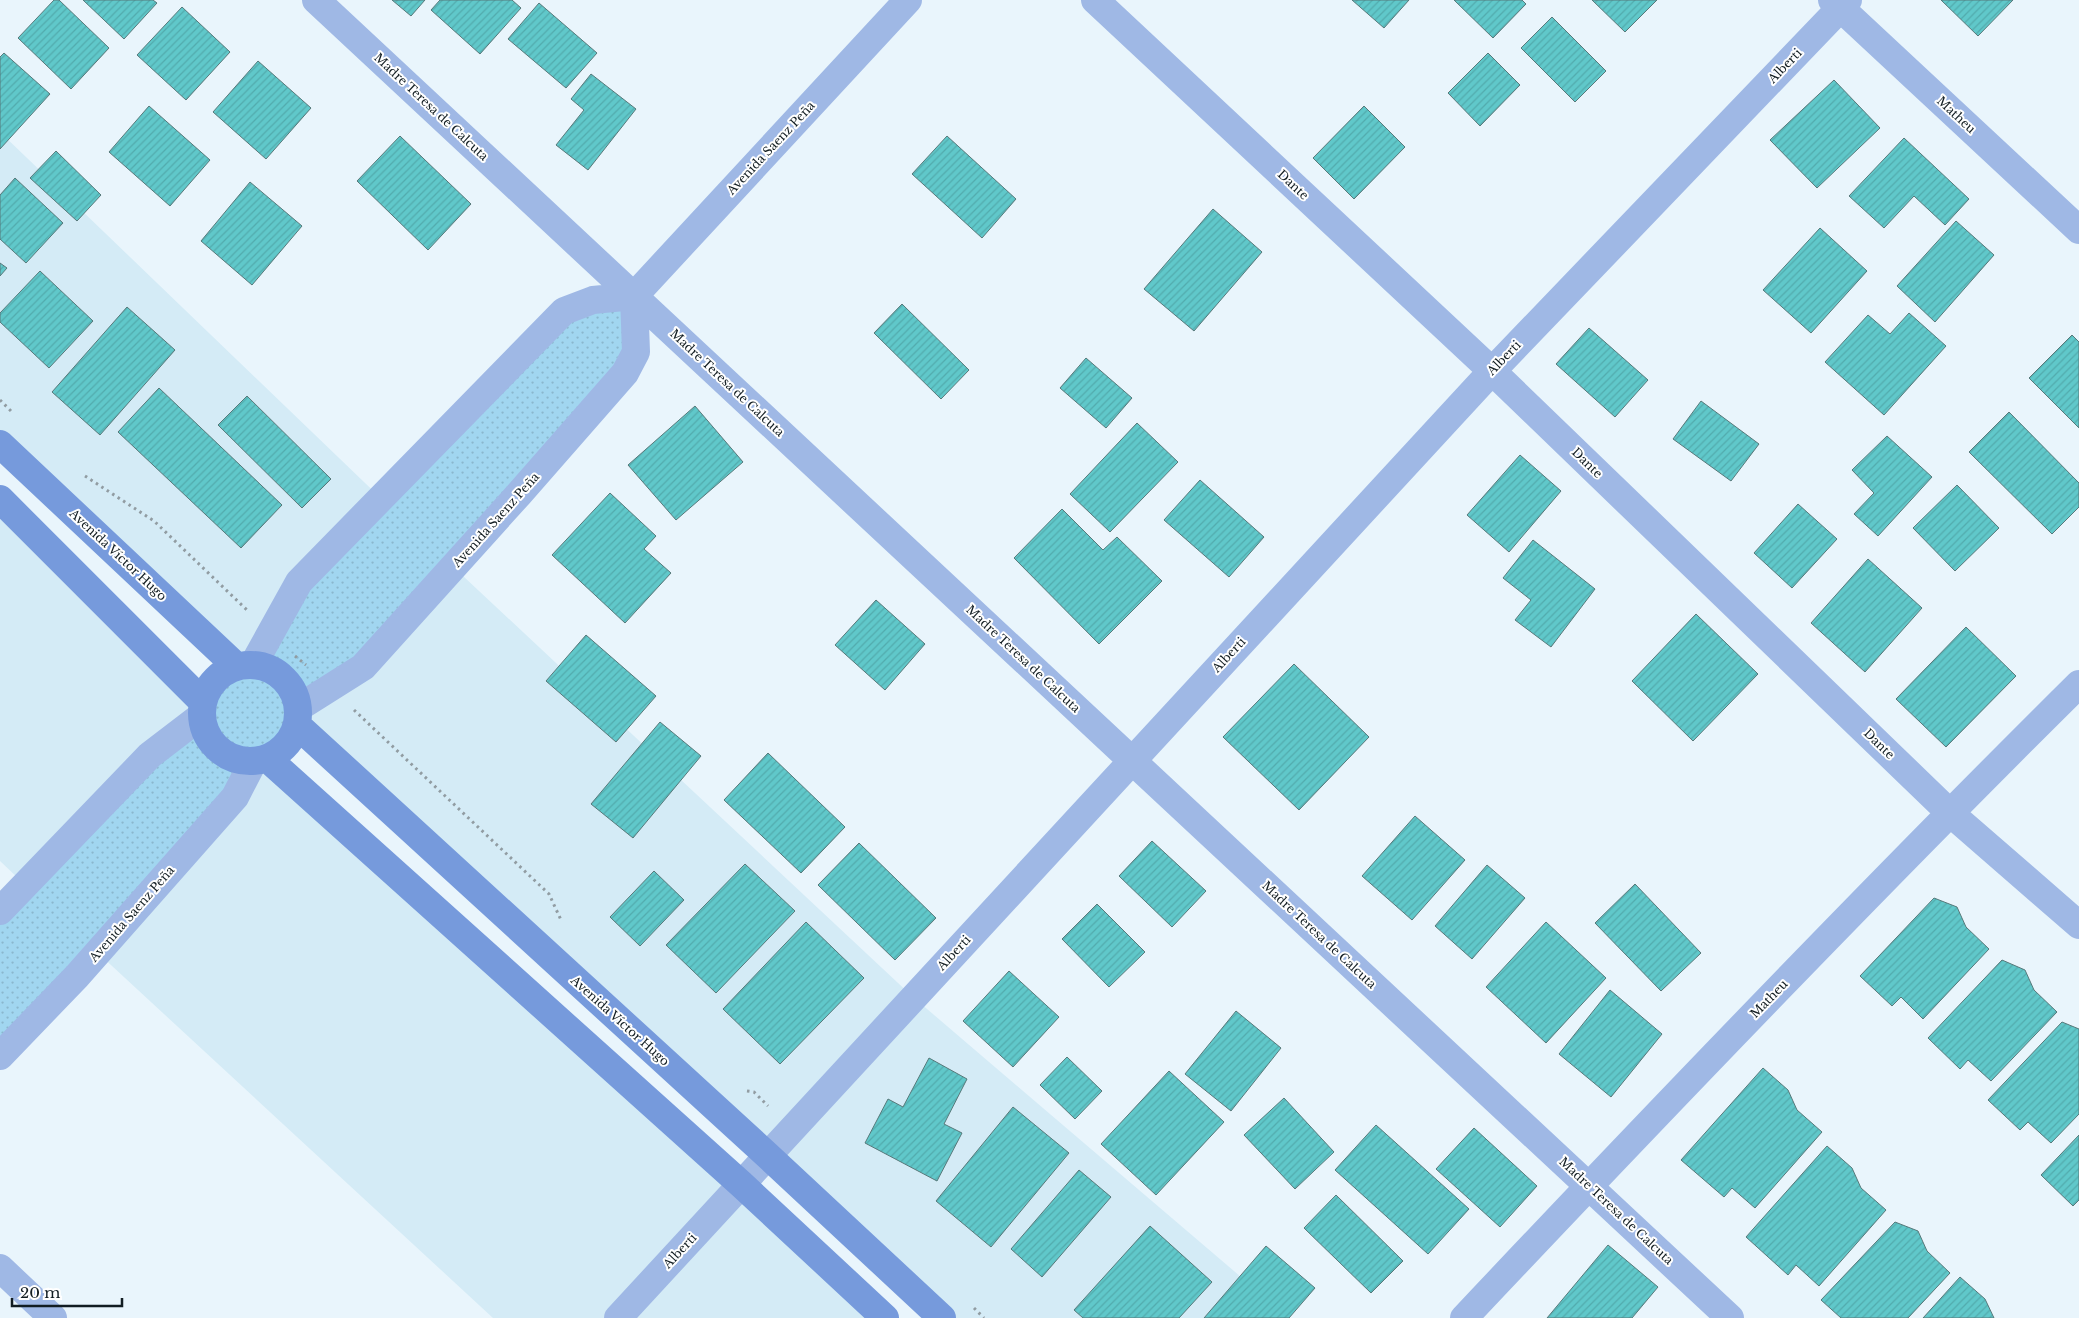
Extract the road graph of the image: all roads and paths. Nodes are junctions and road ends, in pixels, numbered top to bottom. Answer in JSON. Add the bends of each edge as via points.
{"nodes":[{"id":1,"x":316,"y":0,"type":"edge"},
{"id":2,"x":908,"y":0,"type":"edge"},
{"id":3,"x":1095,"y":0,"type":"edge"},
{"id":4,"x":1840,"y":3,"type":"edge"},
{"id":5,"x":2079,"y":230,"type":"edge"},
{"id":6,"x":634,"y":296,"type":"junction"},
{"id":7,"x":1492,"y":371,"type":"junction"},
{"id":8,"x":0,"y":400,"type":"edge"},
{"id":9,"x":14,"y":414,"type":"dead end"},
{"id":10,"x":0,"y":444,"type":"edge"},
{"id":11,"x":77,"y":471,"type":"dead end"},
{"id":12,"x":0,"y":499,"type":"edge"},
{"id":13,"x":270,"y":632,"type":"junction"},
{"id":14,"x":245,"y":665,"type":"junction"},
{"id":15,"x":2079,"y":684,"type":"edge"},
{"id":16,"x":330,"y":688,"type":"junction"},
{"id":17,"x":202,"y":708,"type":"junction"},
{"id":18,"x":298,"y":717,"type":"junction"},
{"id":19,"x":1132,"y":760,"type":"junction"},
{"id":20,"x":261,"y":761,"type":"junction"},
{"id":21,"x":1949,"y":812,"type":"junction"},
{"id":22,"x":0,"y":911,"type":"edge"},
{"id":23,"x":564,"y":926,"type":"dead end"},
{"id":24,"x":2079,"y":926,"type":"edge"},
{"id":25,"x":0,"y":1056,"type":"edge"},
{"id":26,"x":745,"y":1090,"type":"dead end"},
{"id":27,"x":792,"y":1129,"type":"junction"},
{"id":28,"x":768,"y":1155,"type":"junction"},
{"id":29,"x":741,"y":1184,"type":"junction"},
{"id":30,"x":1589,"y":1186,"type":"junction"},
{"id":31,"x":0,"y":1268,"type":"edge"},
{"id":32,"x":970,"y":1304,"type":"dead end"},
{"id":33,"x":53,"y":1318,"type":"edge"},
{"id":34,"x":618,"y":1318,"type":"edge"},
{"id":35,"x":885,"y":1318,"type":"edge"},
{"id":36,"x":942,"y":1318,"type":"edge"},
{"id":37,"x":984,"y":1318,"type":"edge"},
{"id":38,"x":1464,"y":1318,"type":"edge"},
{"id":39,"x":1730,"y":1318,"type":"edge"}],
"edges":[{"from":1,"to":6,"type":"street","name":"Madre Teresa de Calcuta"},
{"from":2,"to":6,"type":"street","name":"Avenida Saenz Peña"},
{"from":3,"to":7,"type":"street","name":"Dante"},
{"from":4,"to":5,"type":"street","name":"Matheu"},
{"from":4,"to":7,"type":"street","name":"Alberti"},
{"from":6,"to":13,"type":"street","via":[[593,300],[564,310],[299,582]]},
{"from":6,"to":16,"type":"street","name":"Avenida Saenz Peña","via":[[636,352],[625,373],[367,663]]},
{"from":6,"to":19,"type":"street","name":"Madre Teresa de Calcuta"},
{"from":7,"to":19,"type":"street","name":"Alberti"},
{"from":7,"to":21,"type":"street","name":"Dante"},
{"from":8,"to":9,"type":"path"},
{"from":10,"to":14,"type":"main road","name":"Avenida Víctor Hugo"},
{"from":11,"to":13,"type":"path","via":[[154,522]]},
{"from":12,"to":17,"type":"main road"},
{"from":13,"to":14,"type":"street"},
{"from":13,"to":16,"type":"path"},
{"from":14,"to":17,"type":"main road","via":[[221,674],[209,686]]},
{"from":14,"to":18,"type":"main road","name":"Avenida Víctor Hugo","via":[[270,669],[284,678],[293,692]]},
{"from":15,"to":21,"type":"street","name":"Matheu"},
{"from":16,"to":18,"type":"street","name":"Avenida Saenz Peña"},
{"from":16,"to":23,"type":"path","via":[[549,894]]},
{"from":17,"to":20,"type":"main road","via":[[204,732],[212,744],[238,761]]},
{"from":17,"to":22,"type":"street","via":[[150,755]]},
{"from":18,"to":20,"type":"main road","via":[[291,740],[282,751]]},
{"from":18,"to":28,"type":"main road","name":"Avenida Víctor Hugo"},
{"from":19,"to":27,"type":"street","name":"Alberti"},
{"from":19,"to":30,"type":"street","name":"Madre Teresa de Calcuta"},
{"from":20,"to":25,"type":"street","name":"Avenida Saenz Peña","via":[[235,797],[78,976]]},
{"from":20,"to":29,"type":"main road"},
{"from":21,"to":24,"type":"street","name":"Dante"},
{"from":21,"to":30,"type":"street","name":"Matheu"},
{"from":26,"to":27,"type":"path","via":[[754,1092]]},
{"from":27,"to":28,"type":"street","name":"Alberti"},
{"from":28,"to":29,"type":"street","name":"Alberti"},
{"from":28,"to":36,"type":"main road","name":"Avenida Víctor Hugo"},
{"from":29,"to":34,"type":"street","name":"Alberti"},
{"from":29,"to":35,"type":"main road"},
{"from":30,"to":38,"type":"street","name":"Matheu"},
{"from":30,"to":39,"type":"street","name":"Madre Teresa de Calcuta"},
{"from":31,"to":33,"type":"street"},
{"from":32,"to":37,"type":"path"}]}
